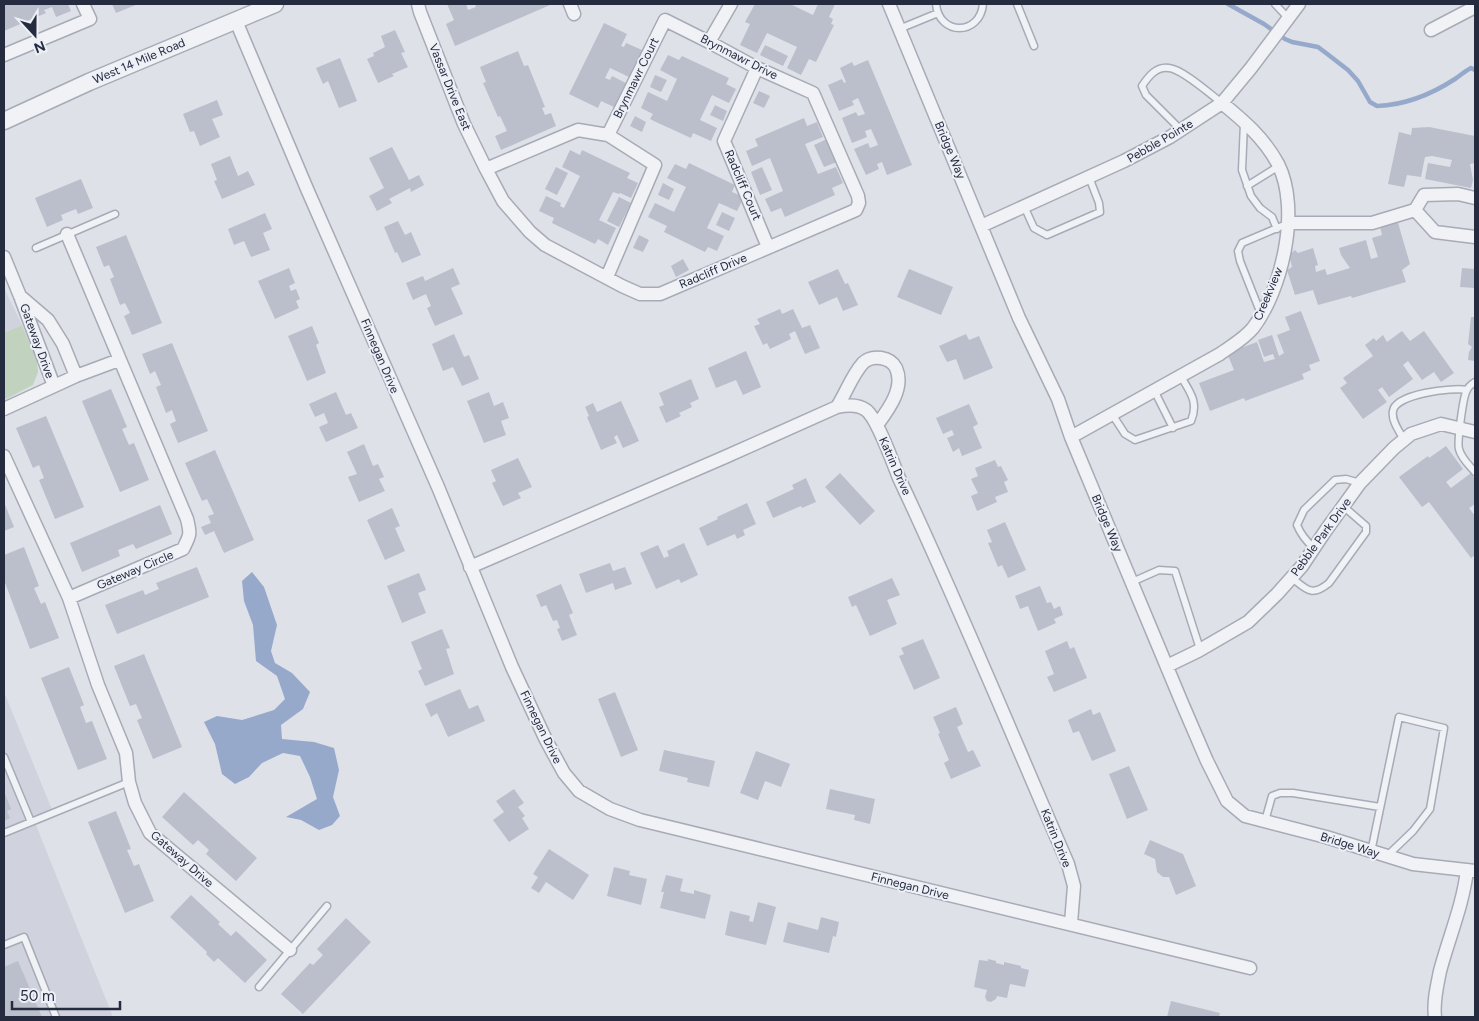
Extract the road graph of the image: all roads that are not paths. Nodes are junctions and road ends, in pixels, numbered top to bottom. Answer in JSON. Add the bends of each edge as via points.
{"nodes":[{"id":1,"x":83,"y":4,"type":"edge"},
{"id":2,"x":275,"y":4,"type":"edge"},
{"id":3,"x":418,"y":4,"type":"edge"},
{"id":4,"x":731,"y":4,"type":"edge"},
{"id":5,"x":889,"y":4,"type":"edge"},
{"id":6,"x":936,"y":4,"type":"edge"},
{"id":7,"x":983,"y":4,"type":"edge"},
{"id":8,"x":1017,"y":4,"type":"edge"},
{"id":9,"x":1275,"y":4,"type":"edge"},
{"id":10,"x":1300,"y":4,"type":"edge"},
{"id":11,"x":1475,"y":6,"type":"edge"},
{"id":12,"x":938,"y":13,"type":"junction"},
{"id":13,"x":1289,"y":19,"type":"junction"},
{"id":14,"x":236,"y":20,"type":"junction"},
{"id":15,"x":664,"y":20,"type":"joint"},
{"id":16,"x":899,"y":29,"type":"junction"},
{"id":17,"x":1431,"y":30,"type":"dead end"},
{"id":18,"x":709,"y":42,"type":"junction"},
{"id":19,"x":1034,"y":46,"type":"dead end"},
{"id":20,"x":4,"y":55,"type":"edge"},
{"id":21,"x":758,"y":68,"type":"junction"},
{"id":22,"x":813,"y":93,"type":"joint"},
{"id":23,"x":1222,"y":103,"type":"junction"},
{"id":24,"x":4,"y":121,"type":"edge"},
{"id":25,"x":1244,"y":122,"type":"junction"},
{"id":26,"x":1181,"y":130,"type":"junction"},
{"id":27,"x":608,"y":135,"type":"junction"},
{"id":28,"x":1279,"y":166,"type":"junction"},
{"id":29,"x":486,"y":169,"type":"junction"},
{"id":30,"x":1090,"y":177,"type":"junction"},
{"id":31,"x":1247,"y":186,"type":"junction"},
{"id":32,"x":1475,"y":198,"type":"edge"},
{"id":33,"x":1024,"y":206,"type":"junction"},
{"id":34,"x":1415,"y":210,"type":"junction"},
{"id":35,"x":115,"y":214,"type":"dead end"},
{"id":36,"x":981,"y":226,"type":"junction"},
{"id":37,"x":1283,"y":226,"type":"junction"},
{"id":38,"x":67,"y":234,"type":"junction"},
{"id":39,"x":1475,"y":237,"type":"edge"},
{"id":40,"x":768,"y":247,"type":"junction"},
{"id":41,"x":36,"y":248,"type":"dead end"},
{"id":42,"x":4,"y":257,"type":"edge"},
{"id":43,"x":607,"y":277,"type":"junction"},
{"id":44,"x":20,"y":296,"type":"junction"},
{"id":45,"x":1261,"y":315,"type":"junction"},
{"id":46,"x":119,"y":360,"type":"junction"},
{"id":47,"x":1180,"y":375,"type":"junction"},
{"id":48,"x":76,"y":376,"type":"junction"},
{"id":49,"x":1475,"y":382,"type":"edge"},
{"id":50,"x":54,"y":386,"type":"junction"},
{"id":51,"x":1154,"y":390,"type":"junction"},
{"id":52,"x":1467,"y":390,"type":"junction"},
{"id":53,"x":837,"y":407,"type":"junction"},
{"id":54,"x":4,"y":409,"type":"edge"},
{"id":55,"x":1112,"y":414,"type":"junction"},
{"id":56,"x":877,"y":425,"type":"junction"},
{"id":57,"x":1173,"y":428,"type":"junction"},
{"id":58,"x":1461,"y":428,"type":"junction"},
{"id":59,"x":1475,"y":432,"type":"edge"},
{"id":60,"x":1071,"y":437,"type":"junction"},
{"id":61,"x":1404,"y":440,"type":"junction"},
{"id":62,"x":4,"y":456,"type":"edge"},
{"id":63,"x":1475,"y":472,"type":"edge"},
{"id":64,"x":1360,"y":483,"type":"junction"},
{"id":65,"x":1343,"y":506,"type":"junction"},
{"id":66,"x":1314,"y":548,"type":"junction"},
{"id":67,"x":470,"y":567,"type":"junction"},
{"id":68,"x":1292,"y":578,"type":"junction"},
{"id":69,"x":1132,"y":582,"type":"junction"},
{"id":70,"x":69,"y":598,"type":"junction"},
{"id":71,"x":1200,"y":650,"type":"junction"},
{"id":72,"x":1167,"y":666,"type":"junction"},
{"id":73,"x":4,"y":757,"type":"edge"},
{"id":74,"x":129,"y":782,"type":"junction"},
{"id":75,"x":1380,"y":807,"type":"junction"},
{"id":76,"x":1265,"y":821,"type":"junction"},
{"id":77,"x":31,"y":822,"type":"junction"},
{"id":78,"x":4,"y":833,"type":"edge"},
{"id":79,"x":1370,"y":852,"type":"junction"},
{"id":80,"x":1386,"y":856,"type":"junction"},
{"id":81,"x":1471,"y":871,"type":"edge"},
{"id":82,"x":327,"y":906,"type":"dead end"},
{"id":83,"x":1071,"y":923,"type":"junction"},
{"id":84,"x":4,"y":945,"type":"edge"},
{"id":85,"x":290,"y":950,"type":"junction"},
{"id":86,"x":1250,"y":968,"type":"dead end"},
{"id":87,"x":259,"y":987,"type":"dead end"},
{"id":88,"x":56,"y":1017,"type":"edge"},
{"id":89,"x":1435,"y":1017,"type":"edge"}],
"edges":[{"from":1,"to":20,"type":"street","via":[[90,19]]},
{"from":2,"to":14,"type":"street","name":"West 14 Mile Road"},
{"from":3,"to":29,"type":"street","name":"Vassar Drive East","via":[[464,124]]},
{"from":4,"to":18,"type":"street"},
{"from":5,"to":16,"type":"street","name":"Bridge Way"},
{"from":6,"to":12,"type":"lane"},
{"from":7,"to":12,"type":"lane","via":[[975,22],[961,28],[947,24]]},
{"from":8,"to":19,"type":"lane"},
{"from":9,"to":13,"type":"lane"},
{"from":10,"to":13,"type":"street","name":"Pebble Pointe"},
{"from":11,"to":17,"type":"street"},
{"from":12,"to":16,"type":"lane"},
{"from":13,"to":23,"type":"street","name":"Pebble Pointe"},
{"from":14,"to":24,"type":"street","name":"West 14 Mile Road"},
{"from":14,"to":67,"type":"street","name":"Finnegan Drive"},
{"from":15,"to":18,"type":"street","name":"Brynmawr Drive"},
{"from":15,"to":27,"type":"street","name":"Brynmawr Court"},
{"from":16,"to":36,"type":"street","name":"Bridge Way"},
{"from":18,"to":21,"type":"street","name":"Brynmawr Drive"},
{"from":21,"to":22,"type":"street","name":"Brynmawr Drive"},
{"from":21,"to":40,"type":"street","name":"Radcliff Court","via":[[724,141]]},
{"from":22,"to":40,"type":"street","name":"Radcliff Drive","via":[[859,203],[856,210]]},
{"from":23,"to":25,"type":"street","name":"Creekview"},
{"from":23,"to":26,"type":"street","name":"Pebble Pointe"},
{"from":23,"to":26,"type":"lane","via":[[1169,68],[1149,75],[1142,86],[1146,95]]},
{"from":25,"to":28,"type":"street","name":"Creekview","via":[[1267,146]]},
{"from":25,"to":31,"type":"lane","via":[[1242,170]]},
{"from":26,"to":30,"type":"street","name":"Pebble Pointe"},
{"from":27,"to":29,"type":"street","via":[[578,130]]},
{"from":27,"to":43,"type":"street","via":[[655,165]]},
{"from":28,"to":31,"type":"lane"},
{"from":28,"to":37,"type":"street","name":"Creekview","via":[[1288,200]]},
{"from":29,"to":43,"type":"street","name":"Radcliff Drive","via":[[503,201],[530,232],[545,245]]},
{"from":30,"to":33,"type":"street","name":"Pebble Pointe"},
{"from":30,"to":33,"type":"lane","via":[[1100,212],[1047,235],[1034,228]]},
{"from":31,"to":37,"type":"lane","via":[[1260,208]]},
{"from":32,"to":34,"type":"street","via":[[1458,194],[1424,195]]},
{"from":33,"to":36,"type":"street","name":"Pebble Pointe"},
{"from":34,"to":37,"type":"street","via":[[1372,223]]},
{"from":34,"to":39,"type":"street","via":[[1435,232]]},
{"from":35,"to":38,"type":"lane"},
{"from":36,"to":60,"type":"street","name":"Bridge Way","via":[[1019,318],[1058,399]]},
{"from":37,"to":45,"type":"street","name":"Creekview","via":[[1283,259]]},
{"from":37,"to":45,"type":"lane","via":[[1242,243],[1238,251]]},
{"from":38,"to":41,"type":"lane"},
{"from":38,"to":46,"type":"street","name":"Gateway Circle"},
{"from":40,"to":43,"type":"street","name":"Radcliff Drive","via":[[660,294],[640,294]]},
{"from":42,"to":44,"type":"street","name":"Gateway Drive"},
{"from":44,"to":48,"type":"street","name":"Gateway Drive","via":[[48,320]]},
{"from":44,"to":50,"type":"street","name":"Gateway Drive"},
{"from":45,"to":47,"type":"street","name":"Creekview","via":[[1243,338]]},
{"from":46,"to":48,"type":"street"},
{"from":46,"to":70,"type":"street","name":"Gateway Circle","via":[[191,533],[183,549]]},
{"from":47,"to":51,"type":"street","name":"Creekview"},
{"from":47,"to":57,"type":"lane","via":[[1196,411],[1191,422]]},
{"from":48,"to":50,"type":"street"},
{"from":49,"to":52,"type":"lane"},
{"from":50,"to":54,"type":"street"},
{"from":51,"to":55,"type":"street","name":"Creekview"},
{"from":51,"to":57,"type":"lane"},
{"from":52,"to":58,"type":"lane"},
{"from":52,"to":61,"type":"lane","via":[[1457,388],[1397,402],[1392,409],[1393,416]]},
{"from":53,"to":56,"type":"street","name":"Katrin Drive","via":[[848,404],[866,410]]},
{"from":53,"to":56,"type":"street","via":[[864,361],[873,357],[885,358],[897,370],[898,383],[889,408]]},
{"from":53,"to":67,"type":"street","name":"Katrin Drive"},
{"from":55,"to":57,"type":"lane","via":[[1125,434],[1135,440]]},
{"from":55,"to":60,"type":"street","name":"Creekview"},
{"from":56,"to":83,"type":"street","name":"Katrin Drive","via":[[1068,864],[1074,886]]},
{"from":58,"to":59,"type":"street","name":"Pebble Park Drive"},
{"from":58,"to":61,"type":"street","name":"Pebble Park Drive","via":[[1441,424],[1411,434]]},
{"from":58,"to":63,"type":"lane","via":[[1457,442],[1459,452]]},
{"from":60,"to":69,"type":"street","name":"Bridge Way"},
{"from":61,"to":64,"type":"street","name":"Pebble Park Drive"},
{"from":62,"to":70,"type":"street"},
{"from":64,"to":65,"type":"street","name":"Pebble Park Drive"},
{"from":64,"to":66,"type":"lane","via":[[1335,480],[1304,510],[1297,525]]},
{"from":65,"to":66,"type":"street","name":"Pebble Park Drive"},
{"from":65,"to":68,"type":"lane","via":[[1362,521],[1366,532],[1322,589],[1307,590]]},
{"from":66,"to":68,"type":"street","name":"Pebble Park Drive"},
{"from":67,"to":83,"type":"street","name":"Finnegan Drive","via":[[546,740],[564,773],[579,790],[594,800],[640,820]]},
{"from":68,"to":71,"type":"street","name":"Pebble Park Drive","via":[[1248,622]]},
{"from":69,"to":71,"type":"lane","via":[[1159,570],[1176,571]]},
{"from":69,"to":72,"type":"street","name":"Bridge Way"},
{"from":70,"to":74,"type":"street","name":"Gateway Drive","via":[[98,685],[126,753]]},
{"from":71,"to":72,"type":"street","name":"Pebble Park Drive"},
{"from":72,"to":76,"type":"street","name":"Bridge Way","via":[[1227,801],[1245,816]]},
{"from":73,"to":77,"type":"lane"},
{"from":74,"to":77,"type":"lane"},
{"from":74,"to":85,"type":"street","name":"Gateway Drive","via":[[150,833]]},
{"from":75,"to":76,"type":"lane","via":[[1280,794],[1272,796]]},
{"from":75,"to":79,"type":"lane"},
{"from":75,"to":80,"type":"lane","via":[[1399,717],[1444,728],[1430,809],[1413,831]]},
{"from":76,"to":79,"type":"street","name":"Bridge Way"},
{"from":77,"to":78,"type":"lane"},
{"from":79,"to":80,"type":"street","name":"Bridge Way"},
{"from":80,"to":81,"type":"street","name":"Bridge Way","via":[[1412,864]]},
{"from":81,"to":89,"type":"street","via":[[1436,990]]},
{"from":82,"to":85,"type":"lane"},
{"from":83,"to":86,"type":"street","name":"Finnegan Drive"},
{"from":84,"to":88,"type":"lane","via":[[24,937]]},
{"from":85,"to":87,"type":"lane"}]}
